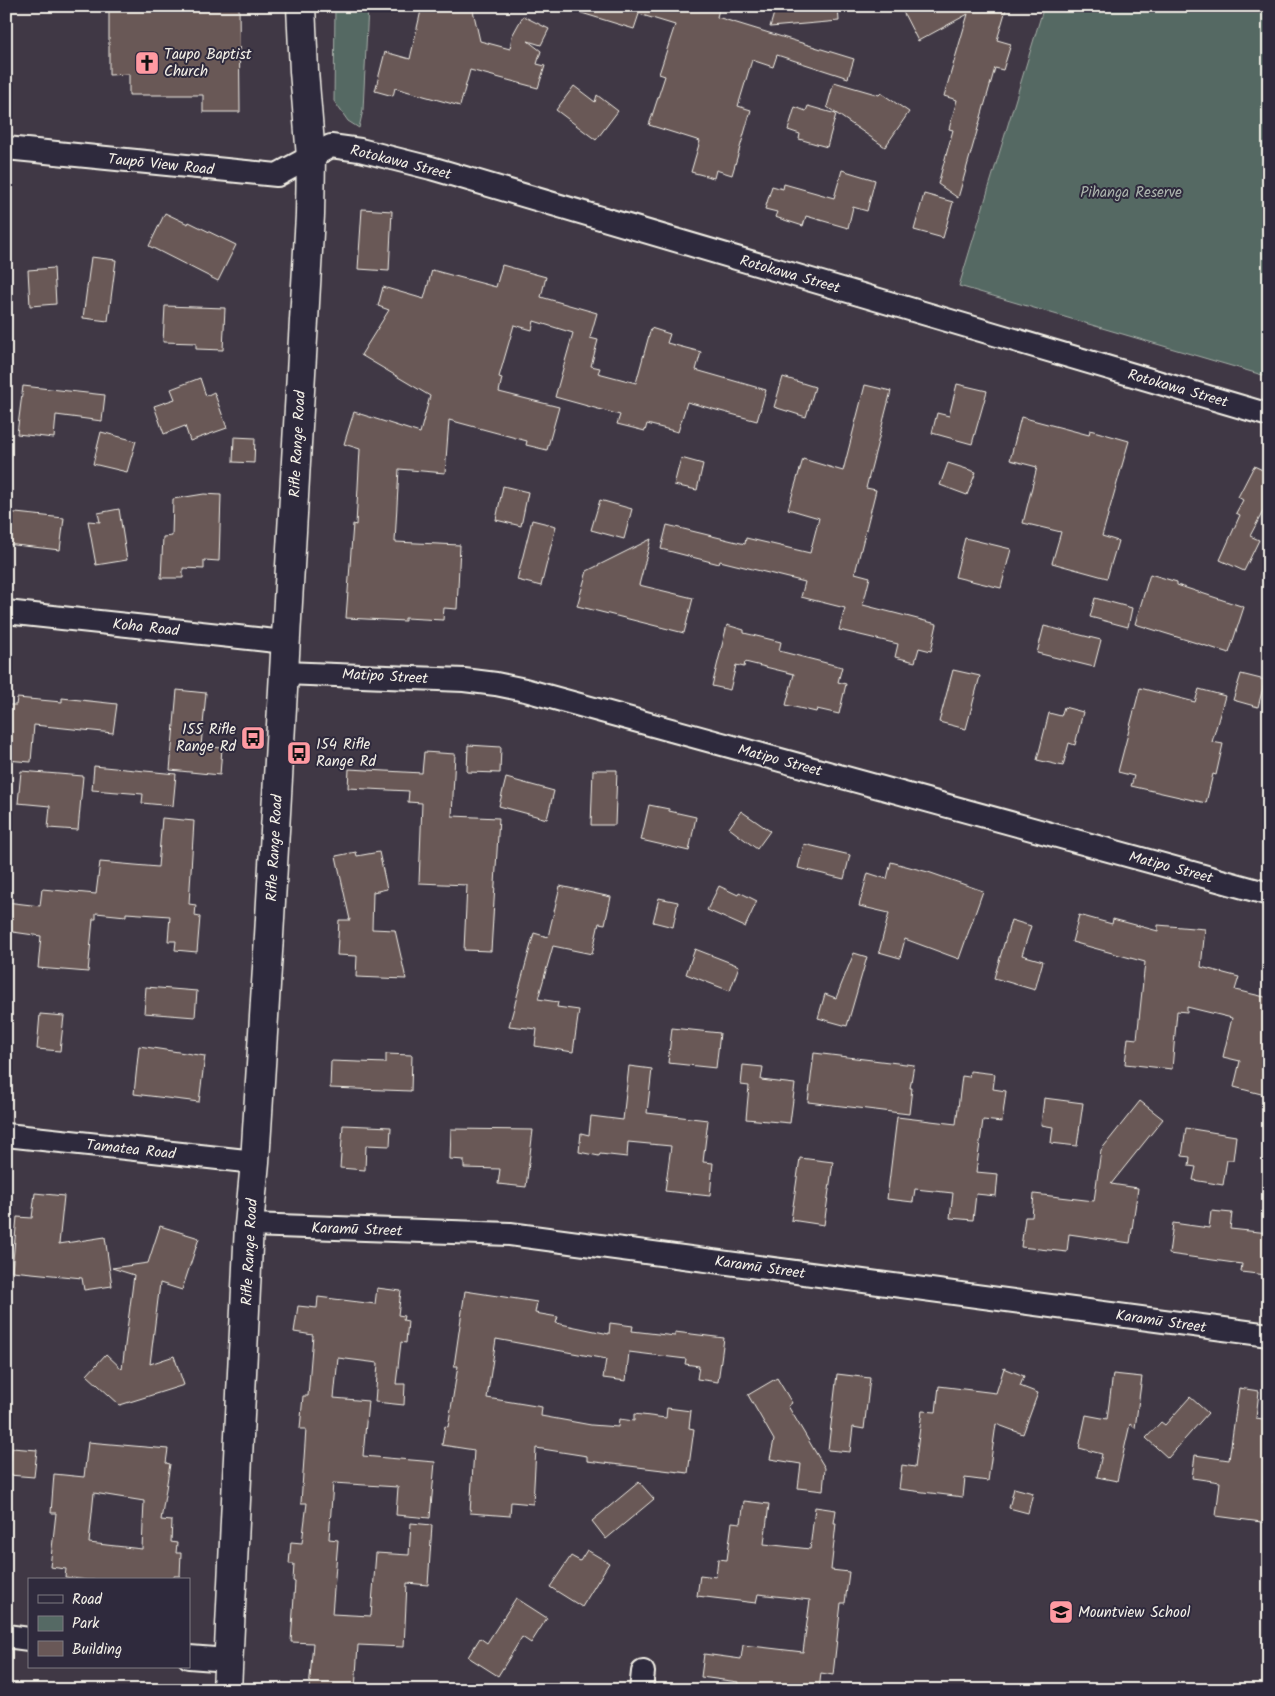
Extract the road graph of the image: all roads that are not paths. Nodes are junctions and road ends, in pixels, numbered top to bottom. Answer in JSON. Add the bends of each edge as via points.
{"nodes":[{"id":1,"x":301,"y":6,"type":"edge"},
{"id":2,"x":6,"y":148,"type":"edge"},
{"id":3,"x":311,"y":157,"type":"junction"},
{"id":4,"x":1269,"y":415,"type":"edge"},
{"id":5,"x":6,"y":612,"type":"edge"},
{"id":6,"x":285,"y":642,"type":"junction"},
{"id":7,"x":284,"y":673,"type":"junction"},
{"id":8,"x":1269,"y":894,"type":"edge"},
{"id":9,"x":6,"y":1135,"type":"edge"},
{"id":10,"x":255,"y":1162,"type":"junction"},
{"id":11,"x":249,"y":1225,"type":"junction"},
{"id":12,"x":1269,"y":1335,"type":"edge"},
{"id":13,"x":6,"y":1636,"type":"edge"},
{"id":14,"x":28,"y":1639,"type":"edge"},
{"id":15,"x":190,"y":1657,"type":"edge"},
{"id":16,"x":228,"y":1660,"type":"junction"},
{"id":17,"x":226,"y":1690,"type":"edge"}],
"edges":[{"from":1,"to":3,"type":"street","name":"Rifle Range Road"},
{"from":2,"to":3,"type":"street","name":"Taupō View Road","via":[[277,176]]},
{"from":3,"to":4,"type":"street","name":"Rotokawa Street","via":[[331,146],[396,159]]},
{"from":3,"to":6,"type":"street","name":"Rifle Range Road","via":[[310,225]]},
{"from":5,"to":6,"type":"street","name":"Koha Road"},
{"from":6,"to":7,"type":"street","name":"Rifle Range Road"},
{"from":7,"to":8,"type":"street","name":"Matipo Street","via":[[464,680],[525,690]]},
{"from":7,"to":10,"type":"street","name":"Rifle Range Road"},
{"from":9,"to":10,"type":"street","name":"Tamatea Road"},
{"from":10,"to":11,"type":"street","name":"Rifle Range Road"},
{"from":11,"to":12,"type":"street","name":"Karamū Street","via":[[510,1234]]},
{"from":11,"to":16,"type":"street","name":"Rifle Range Road"},
{"from":13,"to":14,"type":"street"},
{"from":15,"to":16,"type":"street"},
{"from":16,"to":17,"type":"street","name":"Rifle Range Road"}]}
